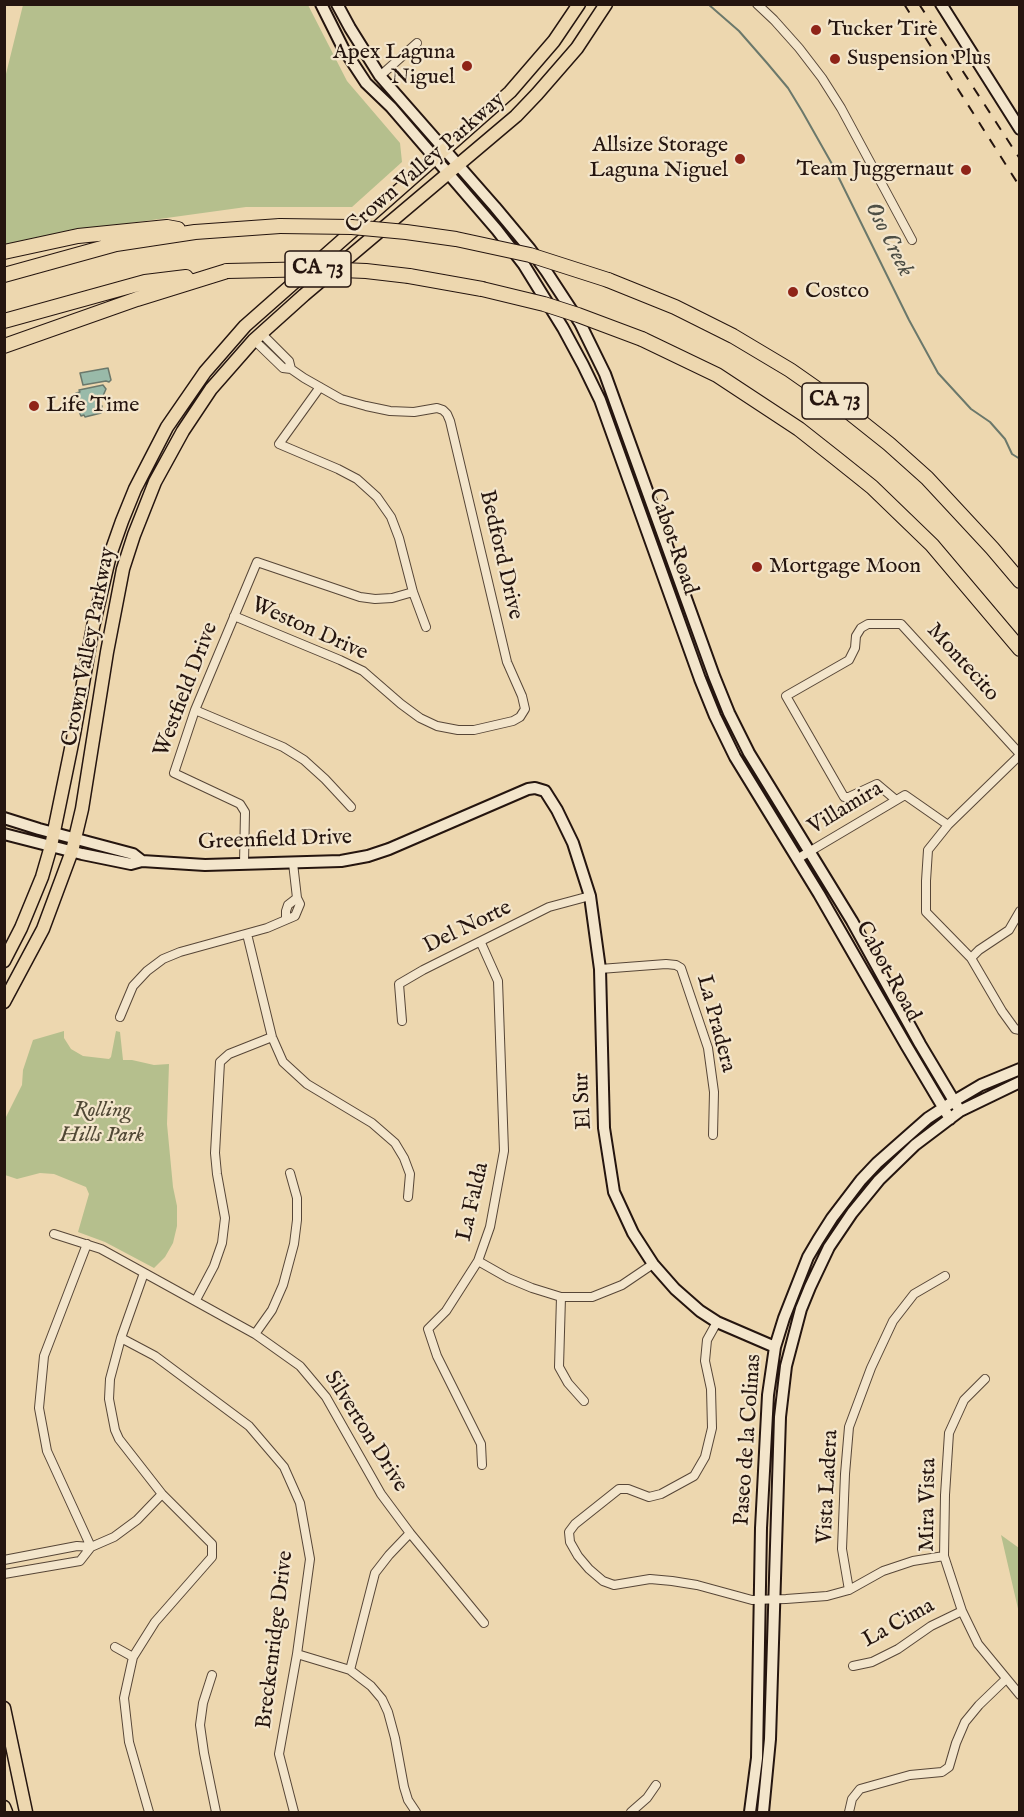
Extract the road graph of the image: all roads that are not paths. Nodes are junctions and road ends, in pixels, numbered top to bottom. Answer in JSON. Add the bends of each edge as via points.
{"nodes":[{"id":1,"x":321,"y":4,"type":"edge"},
{"id":2,"x":337,"y":4,"type":"edge"},
{"id":3,"x":579,"y":4,"type":"edge"},
{"id":4,"x":606,"y":4,"type":"edge"},
{"id":5,"x":757,"y":4,"type":"edge"},
{"id":6,"x":941,"y":4,"type":"edge"},
{"id":7,"x":417,"y":43,"type":"dead end"},
{"id":8,"x":380,"y":76,"type":"junction"},
{"id":9,"x":1020,"y":129,"type":"edge"},
{"id":10,"x":440,"y":154,"type":"junction"},
{"id":11,"x":458,"y":164,"type":"junction"},
{"id":12,"x":448,"y":173,"type":"junction"},
{"id":13,"x":195,"y":232,"type":"junction"},
{"id":14,"x":912,"y":240,"type":"dead end"},
{"id":15,"x":4,"y":252,"type":"edge"},
{"id":16,"x":227,"y":272,"type":"junction"},
{"id":17,"x":4,"y":275,"type":"edge"},
{"id":18,"x":4,"y":321,"type":"edge"},
{"id":19,"x":258,"y":337,"type":"junction"},
{"id":20,"x":4,"y":346,"type":"edge"},
{"id":21,"x":320,"y":387,"type":"junction"},
{"id":22,"x":1020,"y":581,"type":"edge"},
{"id":23,"x":413,"y":592,"type":"junction"},
{"id":24,"x":234,"y":616,"type":"junction"},
{"id":25,"x":426,"y":627,"type":"dead end"},
{"id":26,"x":1020,"y":650,"type":"edge"},
{"id":27,"x":525,"y":709,"type":"joint"},
{"id":28,"x":195,"y":710,"type":"junction"},
{"id":29,"x":1020,"y":754,"type":"edge"},
{"id":30,"x":541,"y":789,"type":"joint"},
{"id":31,"x":896,"y":800,"type":"junction"},
{"id":32,"x":351,"y":807,"type":"dead end"},
{"id":33,"x":4,"y":818,"type":"edge"},
{"id":34,"x":948,"y":825,"type":"junction"},
{"id":35,"x":4,"y":834,"type":"edge"},
{"id":36,"x":52,"y":839,"type":"junction"},
{"id":37,"x":73,"y":844,"type":"junction"},
{"id":38,"x":809,"y":852,"type":"junction"},
{"id":39,"x":797,"y":859,"type":"junction"},
{"id":40,"x":244,"y":863,"type":"junction"},
{"id":41,"x":292,"y":863,"type":"junction"},
{"id":42,"x":590,"y":896,"type":"junction"},
{"id":43,"x":1020,"y":911,"type":"edge"},
{"id":44,"x":248,"y":934,"type":"junction"},
{"id":45,"x":481,"y":943,"type":"junction"},
{"id":46,"x":971,"y":958,"type":"junction"},
{"id":47,"x":4,"y":961,"type":"edge"},
{"id":48,"x":600,"y":969,"type":"junction"},
{"id":49,"x":4,"y":1002,"type":"edge"},
{"id":50,"x":120,"y":1017,"type":"dead end"},
{"id":51,"x":402,"y":1021,"type":"dead end"},
{"id":52,"x":1020,"y":1030,"type":"edge"},
{"id":53,"x":272,"y":1037,"type":"junction"},
{"id":54,"x":1020,"y":1069,"type":"edge"},
{"id":55,"x":1020,"y":1082,"type":"edge"},
{"id":56,"x":954,"y":1101,"type":"junction"},
{"id":57,"x":943,"y":1108,"type":"junction"},
{"id":58,"x":960,"y":1111,"type":"junction"},
{"id":59,"x":950,"y":1119,"type":"junction"},
{"id":60,"x":713,"y":1135,"type":"dead end"},
{"id":61,"x":290,"y":1173,"type":"dead end"},
{"id":62,"x":408,"y":1197,"type":"dead end"},
{"id":63,"x":54,"y":1234,"type":"dead end"},
{"id":64,"x":87,"y":1244,"type":"junction"},
{"id":65,"x":478,"y":1261,"type":"junction"},
{"id":66,"x":653,"y":1264,"type":"junction"},
{"id":67,"x":144,"y":1273,"type":"junction"},
{"id":68,"x":945,"y":1276,"type":"dead end"},
{"id":69,"x":561,"y":1297,"type":"junction"},
{"id":70,"x":196,"y":1300,"type":"junction"},
{"id":71,"x":717,"y":1322,"type":"junction"},
{"id":72,"x":797,"y":1323,"type":"junction"},
{"id":73,"x":255,"y":1334,"type":"junction"},
{"id":74,"x":122,"y":1338,"type":"junction"},
{"id":75,"x":775,"y":1347,"type":"junction"},
{"id":76,"x":786,"y":1366,"type":"junction"},
{"id":77,"x":985,"y":1378,"type":"dead end"},
{"id":78,"x":584,"y":1401,"type":"dead end"},
{"id":79,"x":482,"y":1465,"type":"dead end"},
{"id":80,"x":162,"y":1494,"type":"junction"},
{"id":81,"x":410,"y":1533,"type":"junction"},
{"id":82,"x":91,"y":1547,"type":"junction"},
{"id":83,"x":51,"y":1551,"type":"junction"},
{"id":84,"x":944,"y":1556,"type":"junction"},
{"id":85,"x":4,"y":1560,"type":"edge"},
{"id":86,"x":54,"y":1566,"type":"junction"},
{"id":87,"x":4,"y":1574,"type":"edge"},
{"id":88,"x":849,"y":1590,"type":"junction"},
{"id":89,"x":773,"y":1599,"type":"junction"},
{"id":90,"x":760,"y":1600,"type":"junction"},
{"id":91,"x":962,"y":1611,"type":"junction"},
{"id":92,"x":484,"y":1623,"type":"dead end"},
{"id":93,"x":115,"y":1647,"type":"dead end"},
{"id":94,"x":297,"y":1654,"type":"junction"},
{"id":95,"x":133,"y":1657,"type":"junction"},
{"id":96,"x":853,"y":1666,"type":"dead end"},
{"id":97,"x":350,"y":1670,"type":"junction"},
{"id":98,"x":212,"y":1676,"type":"dead end"},
{"id":99,"x":1006,"y":1679,"type":"junction"},
{"id":100,"x":1020,"y":1695,"type":"edge"},
{"id":101,"x":4,"y":1708,"type":"edge"},
{"id":102,"x":656,"y":1785,"type":"dead end"},
{"id":103,"x":4,"y":1807,"type":"edge"},
{"id":104,"x":6,"y":1812,"type":"edge"},
{"id":105,"x":26,"y":1812,"type":"edge"},
{"id":106,"x":149,"y":1812,"type":"edge"},
{"id":107,"x":216,"y":1812,"type":"edge"},
{"id":108,"x":294,"y":1812,"type":"edge"},
{"id":109,"x":416,"y":1812,"type":"edge"},
{"id":110,"x":631,"y":1812,"type":"edge"},
{"id":111,"x":750,"y":1812,"type":"edge"},
{"id":112,"x":763,"y":1812,"type":"edge"},
{"id":113,"x":849,"y":1812,"type":"edge"}],
"edges":[{"from":1,"to":10,"type":"main road","name":"Cabot Road","via":[[366,83]]},
{"from":2,"to":8,"type":"main road","name":"Cabot Road"},
{"from":3,"to":10,"type":"main road","name":"Crown Valley Parkway","via":[[554,41],[510,92]]},
{"from":4,"to":11,"type":"main road","name":"Crown Valley Parkway","via":[[577,48],[537,94]]},
{"from":5,"to":14,"type":"street","via":[[822,78]]},
{"from":6,"to":9,"type":"main road"},
{"from":7,"to":8,"type":"street"},
{"from":8,"to":10,"type":"main road","name":"Cabot Road"},
{"from":10,"to":11,"type":"main road","name":"Cabot Road"},
{"from":10,"to":12,"type":"main road","name":"Cabot Road"},
{"from":10,"to":36,"type":"main road","name":"Crown Valley Parkway","via":[[245,326],[205,372],[167,427],[135,489],[110,555]]},
{"from":11,"to":12,"type":"main road","name":"Crown Valley Parkway"},
{"from":11,"to":38,"type":"main road","name":"Cabot Road","via":[[537,258],[593,348],[729,713]]},
{"from":12,"to":19,"type":"main road","name":"Crown Valley Parkway"},
{"from":12,"to":39,"type":"main road","name":"Cabot Road","via":[[524,265],[583,365],[614,435],[715,716],[735,757]]},
{"from":13,"to":15,"type":"highway","via":[[167,227],[122,231]]},
{"from":13,"to":17,"type":"highway","via":[[116,244]]},
{"from":13,"to":22,"type":"highway","number":"CA 73","bridge":true,"via":[[280,226],[352,227],[456,239],[530,255],[675,307],[733,336],[840,405],[927,478]]},
{"from":16,"to":18,"type":"highway","via":[[145,282]]},
{"from":16,"to":20,"type":"highway"},
{"from":16,"to":26,"type":"highway","number":"CA 73","bridge":true,"via":[[317,269],[409,276],[544,304],[642,339],[717,375],[799,429],[872,487],[932,545]]},
{"from":19,"to":21,"type":"street","via":[[283,368]]},
{"from":19,"to":37,"type":"main road","name":"Crown Valley Parkway","via":[[211,389],[187,424],[154,482],[134,535],[116,601]]},
{"from":21,"to":23,"type":"street","via":[[279,444],[357,479],[377,497],[399,538]]},
{"from":21,"to":27,"type":"street","name":"Bedford Drive","via":[[341,399],[390,411],[443,410],[450,421],[507,662]]},
{"from":23,"to":24,"type":"street","name":"Westfield Drive","via":[[392,598],[360,597],[256,562]]},
{"from":23,"to":25,"type":"street"},
{"from":24,"to":27,"type":"street","name":"Weston Drive","via":[[363,671],[401,704],[437,726],[474,730],[513,721]]},
{"from":24,"to":28,"type":"street","name":"Westfield Drive"},
{"from":28,"to":32,"type":"street","via":[[283,747],[304,760]]},
{"from":28,"to":40,"type":"street","name":"Westfield Drive","via":[[174,773],[240,804],[245,812]]},
{"from":29,"to":31,"type":"street","name":"Montecito","via":[[902,624],[868,624],[856,636],[849,660],[786,696],[844,796],[877,784]]},
{"from":29,"to":34,"type":"street"},
{"from":30,"to":41,"type":"main road","name":"Greenfield Drive","via":[[528,789],[368,856]]},
{"from":30,"to":42,"type":"main road","name":"El Sur","via":[[549,795],[573,843]]},
{"from":31,"to":34,"type":"street","name":"Villamira","via":[[905,795]]},
{"from":31,"to":38,"type":"street","name":"Villamira"},
{"from":33,"to":36,"type":"main road","name":"Greenfield Drive"},
{"from":34,"to":46,"type":"street","via":[[928,850],[926,912]]},
{"from":35,"to":36,"type":"main road","name":"Greenfield Drive"},
{"from":36,"to":37,"type":"main road","name":"Greenfield Drive"},
{"from":36,"to":47,"type":"main road","name":"Crown Valley Parkway","via":[[42,877]]},
{"from":37,"to":40,"type":"main road","name":"Greenfield Drive","via":[[133,854],[142,861]]},
{"from":37,"to":49,"type":"main road","name":"Crown Valley Parkway","via":[[43,929]]},
{"from":38,"to":39,"type":"street","name":"Villamira"},
{"from":38,"to":56,"type":"main road","name":"Cabot Road"},
{"from":39,"to":57,"type":"main road","name":"Cabot Road"},
{"from":40,"to":41,"type":"main road","name":"Greenfield Drive"},
{"from":41,"to":44,"type":"street","via":[[299,910],[295,916]]},
{"from":42,"to":45,"type":"street","name":"Del Norte","via":[[549,907]]},
{"from":42,"to":48,"type":"main road","name":"El Sur"},
{"from":43,"to":46,"type":"street","via":[[1009,930]]},
{"from":44,"to":50,"type":"street","via":[[163,959],[133,986]]},
{"from":44,"to":53,"type":"street"},
{"from":45,"to":51,"type":"street","name":"Del Norte","via":[[399,984]]},
{"from":45,"to":65,"type":"street","name":"La Falda","via":[[498,981],[504,1151],[490,1227]]},
{"from":46,"to":52,"type":"street","via":[[1002,1011]]},
{"from":48,"to":60,"type":"street","name":"La Pradera","via":[[666,964],[681,968],[709,1058],[714,1092]]},
{"from":48,"to":66,"type":"main road","name":"El Sur","via":[[604,1128],[614,1192]]},
{"from":53,"to":62,"type":"street","via":[[292,1072],[372,1123],[395,1143],[410,1174]]},
{"from":53,"to":70,"type":"street","via":[[229,1054],[220,1062],[216,1153],[225,1218],[214,1266]]},
{"from":54,"to":56,"type":"main road","name":"Paseo de la Colinas"},
{"from":55,"to":58,"type":"main road","name":"Paseo de la Colinas"},
{"from":56,"to":57,"type":"main road","name":"Paseo de la Colinas"},
{"from":56,"to":58,"type":"main road","name":"Cabot Road"},
{"from":57,"to":59,"type":"main road","name":"Cabot Road"},
{"from":57,"to":75,"type":"main road","name":"Paseo de la Colinas","via":[[876,1163],[832,1218],[808,1257]]},
{"from":58,"to":59,"type":"main road","name":"Paseo de la Colinas"},
{"from":59,"to":72,"type":"main road","name":"Paseo de la Colinas","via":[[896,1163],[852,1213],[829,1247]]},
{"from":61,"to":73,"type":"street","via":[[297,1198],[294,1245],[283,1285]]},
{"from":63,"to":64,"type":"street","name":"Silverton Drive"},
{"from":64,"to":67,"type":"street","name":"Silverton Drive"},
{"from":64,"to":82,"type":"street","via":[[44,1356],[39,1408],[47,1451]]},
{"from":65,"to":69,"type":"street","via":[[508,1278]]},
{"from":65,"to":79,"type":"street","name":"La Falda","via":[[446,1311],[428,1329],[437,1356],[481,1444]]},
{"from":66,"to":69,"type":"street","via":[[622,1285],[592,1297]]},
{"from":66,"to":71,"type":"main road","name":"El Sur","via":[[675,1289]]},
{"from":67,"to":70,"type":"street","name":"Silverton Drive"},
{"from":67,"to":74,"type":"street"},
{"from":68,"to":88,"type":"street","name":"Vista Ladera","via":[[914,1294],[893,1321],[849,1427],[842,1549]]},
{"from":69,"to":78,"type":"street","via":[[559,1367]]},
{"from":70,"to":73,"type":"street","name":"Silverton Drive"},
{"from":71,"to":75,"type":"main road","name":"El Sur"},
{"from":71,"to":90,"type":"street","via":[[707,1340],[705,1361],[711,1389],[712,1428],[705,1457],[694,1476],[655,1496],[619,1489],[575,1524],[569,1536],[578,1556],[603,1581],[672,1581]]},
{"from":72,"to":75,"type":"main road"},
{"from":72,"to":76,"type":"main road","name":"Paseo de la Colinas"},
{"from":73,"to":81,"type":"street","name":"Silverton Drive","via":[[300,1366],[326,1397],[381,1494]]},
{"from":74,"to":80,"type":"street","via":[[110,1379],[115,1430]]},
{"from":74,"to":94,"type":"street","name":"Breckenridge Drive","via":[[155,1356],[249,1426],[284,1467],[300,1503],[310,1559]]},
{"from":75,"to":76,"type":"main road","via":[[780,1362]]},
{"from":75,"to":90,"type":"main road","name":"Paseo de la Colinas","via":[[768,1395]]},
{"from":76,"to":89,"type":"main road","name":"Paseo de la Colinas","via":[[780,1416]]},
{"from":77,"to":84,"type":"street","name":"Mira Vista","via":[[964,1400],[949,1433]]},
{"from":80,"to":82,"type":"street","via":[[137,1520]]},
{"from":80,"to":95,"type":"street","via":[[212,1544],[212,1557],[155,1622]]},
{"from":81,"to":92,"type":"street","name":"Silverton Drive"},
{"from":81,"to":97,"type":"street","via":[[375,1573]]},
{"from":82,"to":83,"type":"street"},
{"from":82,"to":86,"type":"street","via":[[80,1561]]},
{"from":83,"to":85,"type":"street"},
{"from":83,"to":86,"type":"street"},
{"from":84,"to":88,"type":"street","via":[[883,1571]]},
{"from":84,"to":91,"type":"street","name":"Mira Vista"},
{"from":86,"to":87,"type":"street"},
{"from":88,"to":89,"type":"street","via":[[827,1596]]},
{"from":89,"to":90,"type":"street"},
{"from":89,"to":112,"type":"main road","name":"Paseo de la Colinas","via":[[770,1739]]},
{"from":90,"to":111,"type":"main road","name":"Paseo de la Colinas","via":[[757,1758]]},
{"from":91,"to":96,"type":"street","name":"La Cima","via":[[898,1649]]},
{"from":91,"to":99,"type":"street","name":"Mira Vista","via":[[978,1644]]},
{"from":93,"to":95,"type":"street"},
{"from":94,"to":97,"type":"street"},
{"from":94,"to":108,"type":"street","name":"Breckenridge Drive","via":[[279,1754]]},
{"from":95,"to":106,"type":"street","via":[[124,1698],[129,1742]]},
{"from":97,"to":109,"type":"street","via":[[382,1699],[395,1738],[404,1787]]},
{"from":98,"to":107,"type":"street","via":[[200,1725]]},
{"from":99,"to":100,"type":"street","name":"Mira Vista"},
{"from":99,"to":113,"type":"street","via":[[965,1722],[949,1767],[942,1772],[910,1775],[860,1789]]},
{"from":101,"to":105,"type":"main road"},
{"from":102,"to":110,"type":"street"},
{"from":103,"to":104,"type":"main road"}]}
